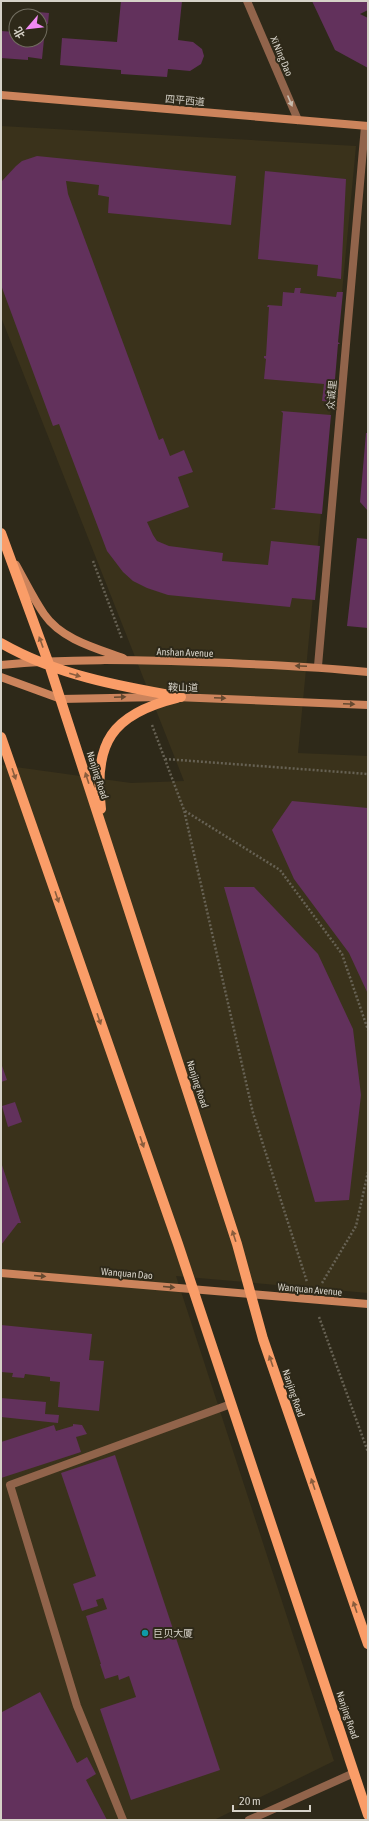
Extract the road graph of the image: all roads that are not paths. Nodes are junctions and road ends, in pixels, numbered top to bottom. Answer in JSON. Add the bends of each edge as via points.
{"nodes":[{"id":1,"x":247,"y":1,"type":"edge"},
{"id":2,"x":1,"y":95,"type":"edge"},
{"id":3,"x":298,"y":120,"type":"junction"},
{"id":4,"x":367,"y":126,"type":"edge"},
{"id":5,"x":1,"y":533,"type":"edge"},
{"id":6,"x":5,"y":544,"type":"junction"},
{"id":7,"x":1,"y":643,"type":"edge"},
{"id":8,"x":130,"y":660,"type":"junction"},
{"id":9,"x":35,"y":661,"type":"junction"},
{"id":10,"x":1,"y":664,"type":"edge"},
{"id":11,"x":49,"y":664,"type":"junction"},
{"id":12,"x":318,"y":666,"type":"junction"},
{"id":13,"x":368,"y":672,"type":"edge"},
{"id":14,"x":1,"y":677,"type":"edge"},
{"id":15,"x":180,"y":697,"type":"junction"},
{"id":16,"x":61,"y":699,"type":"junction"},
{"id":17,"x":368,"y":705,"type":"edge"},
{"id":18,"x":1,"y":737,"type":"edge"},
{"id":19,"x":103,"y":829,"type":"junction"},
{"id":20,"x":1,"y":1273,"type":"edge"},
{"id":21,"x":192,"y":1289,"type":"junction"},
{"id":22,"x":250,"y":1294,"type":"junction"},
{"id":23,"x":368,"y":1304,"type":"edge"},
{"id":24,"x":231,"y":1404,"type":"junction"},
{"id":25,"x":368,"y":1644,"type":"edge"},
{"id":26,"x":354,"y":1773,"type":"junction"},
{"id":27,"x":368,"y":1815,"type":"edge"},
{"id":28,"x":123,"y":1820,"type":"edge"},
{"id":29,"x":249,"y":1820,"type":"edge"}],
"edges":[{"from":1,"to":3,"type":"street","name":"Xi Ning Dao","one_way":true},
{"from":2,"to":3,"type":"main road","name":"四平西道"},
{"from":3,"to":4,"type":"main road","name":"四平西道"},
{"from":4,"to":12,"type":"street","name":"众诚里"},
{"from":5,"to":6,"type":"main road","name":"Nanjing Road"},
{"from":6,"to":8,"type":"main road","via":[[44,615],[60,630],[78,641]]},
{"from":11,"to":6,"type":"main road","name":"Nanjing Road","one_way":true},
{"from":7,"to":9,"type":"main road"},
{"from":8,"to":11,"type":"main road","name":"Anshan Avenue"},
{"from":12,"to":8,"type":"main road","name":"Anshan Avenue","one_way":true},
{"from":9,"to":10,"type":"main road"},
{"from":9,"to":11,"type":"main road"},
{"from":11,"to":15,"type":"main road","one_way":true,"via":[[107,684]]},
{"from":11,"to":16,"type":"main road","name":"Nanjing Road"},
{"from":12,"to":13,"type":"main road","name":"Anshan Avenue"},
{"from":14,"to":16,"type":"main road","name":"鞍山道"},
{"from":16,"to":15,"type":"main road","name":"鞍山道","one_way":true},
{"from":15,"to":17,"type":"main road","name":"鞍山道","one_way":true},
{"from":15,"to":19,"type":"main road","via":[[145,708],[118,726],[107,739],[100,771]]},
{"from":19,"to":16,"type":"main road","name":"Nanjing Road","one_way":true},
{"from":18,"to":21,"type":"main road","name":"Nanjing Road","one_way":true},
{"from":22,"to":19,"type":"main road","name":"Nanjing Road","one_way":true,"via":[[237,1244]]},
{"from":20,"to":21,"type":"main road","name":"Wanquan Dao","one_way":true},
{"from":21,"to":22,"type":"main road","name":"Wanquan Dao"},
{"from":21,"to":24,"type":"main road","name":"Nanjing Road"},
{"from":22,"to":23,"type":"main road","name":"Wanquan Avenue"},
{"from":25,"to":22,"type":"main road","name":"Nanjing Road","one_way":true,"via":[[263,1339]]},
{"from":24,"to":26,"type":"main road","name":"Nanjing Road"},
{"from":24,"to":28,"type":"street","via":[[10,1485],[77,1706]]},
{"from":26,"to":27,"type":"main road","name":"Nanjing Road"},
{"from":26,"to":29,"type":"street"}]}
